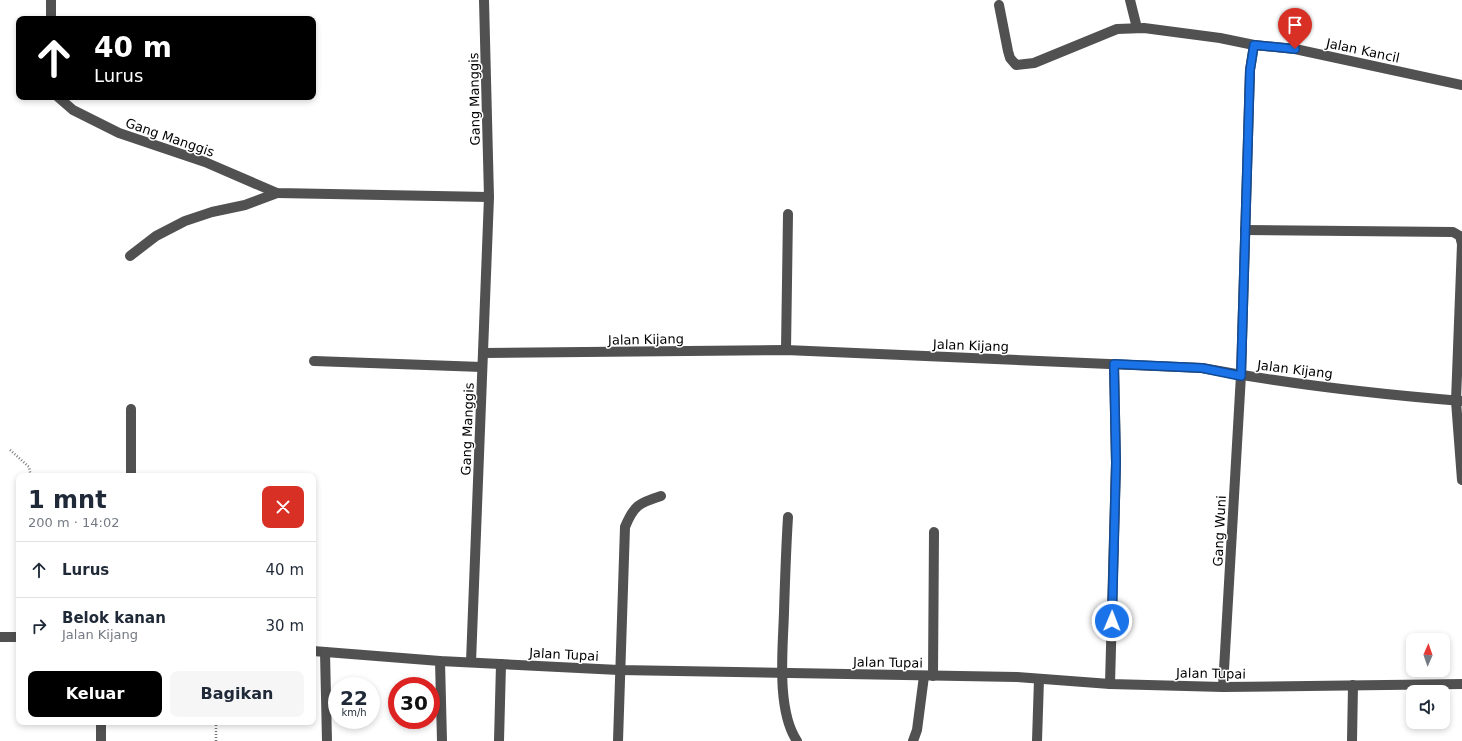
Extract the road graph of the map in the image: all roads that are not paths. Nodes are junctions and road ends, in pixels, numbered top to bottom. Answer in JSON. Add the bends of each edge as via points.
{"nodes":[{"id":1,"x":51,"y":0,"type":"edge"},
{"id":2,"x":484,"y":0,"type":"edge"},
{"id":3,"x":1130,"y":0,"type":"edge"},
{"id":4,"x":999,"y":5,"type":"dead end"},
{"id":5,"x":51,"y":16,"type":"edge"},
{"id":6,"x":1137,"y":28,"type":"junction"},
{"id":7,"x":1254,"y":45,"type":"junction"},
{"id":8,"x":1462,"y":85,"type":"edge"},
{"id":9,"x":61,"y":100,"type":"edge"},
{"id":10,"x":277,"y":193,"type":"junction"},
{"id":11,"x":489,"y":197,"type":"junction"},
{"id":12,"x":788,"y":214,"type":"dead end"},
{"id":13,"x":1245,"y":230,"type":"junction"},
{"id":14,"x":130,"y":256,"type":"dead end"},
{"id":15,"x":786,"y":350,"type":"junction"},
{"id":16,"x":483,"y":353,"type":"junction"},
{"id":17,"x":314,"y":361,"type":"dead end"},
{"id":18,"x":1114,"y":364,"type":"junction"},
{"id":19,"x":482,"y":367,"type":"junction"},
{"id":20,"x":1241,"y":376,"type":"junction"},
{"id":21,"x":1459,"y":401,"type":"edge"},
{"id":22,"x":131,"y":409,"type":"dead end"},
{"id":23,"x":131,"y":473,"type":"edge"},
{"id":24,"x":1462,"y":480,"type":"edge"},
{"id":25,"x":661,"y":496,"type":"dead end"},
{"id":26,"x":788,"y":517,"type":"dead end"},
{"id":27,"x":934,"y":532,"type":"dead end"},
{"id":28,"x":0,"y":637,"type":"edge"},
{"id":29,"x":16,"y":637,"type":"edge"},
{"id":30,"x":316,"y":651,"type":"edge"},
{"id":31,"x":325,"y":652,"type":"junction"},
{"id":32,"x":440,"y":661,"type":"junction"},
{"id":33,"x":471,"y":662,"type":"junction"},
{"id":34,"x":501,"y":664,"type":"junction"},
{"id":35,"x":619,"y":670,"type":"junction"},
{"id":36,"x":782,"y":673,"type":"junction"},
{"id":37,"x":928,"y":676,"type":"junction"},
{"id":38,"x":1039,"y":679,"type":"junction"},
{"id":39,"x":1110,"y":684,"type":"junction"},
{"id":40,"x":1462,"y":684,"type":"edge"},
{"id":41,"x":1353,"y":685,"type":"junction"},
{"id":42,"x":1223,"y":687,"type":"junction"},
{"id":43,"x":101,"y":725,"type":"edge"},
{"id":44,"x":101,"y":741,"type":"edge"},
{"id":45,"x":327,"y":741,"type":"edge"},
{"id":46,"x":442,"y":741,"type":"edge"},
{"id":47,"x":499,"y":741,"type":"edge"},
{"id":48,"x":618,"y":741,"type":"edge"},
{"id":49,"x":797,"y":741,"type":"edge"},
{"id":50,"x":913,"y":741,"type":"edge"},
{"id":51,"x":1037,"y":741,"type":"edge"},
{"id":52,"x":1352,"y":741,"type":"edge"}],
"edges":[{"from":1,"to":5,"type":"street"},
{"from":2,"to":11,"type":"street","name":"Gang Manggis"},
{"from":3,"to":6,"type":"street"},
{"from":4,"to":6,"type":"street","name":"Jalan Kancil","via":[[1008,51],[1016,65],[1034,63],[1117,29]]},
{"from":6,"to":7,"type":"street","name":"Jalan Kancil","via":[[1220,38]]},
{"from":7,"to":8,"type":"street","name":"Jalan Kancil","via":[[1295,49]]},
{"from":7,"to":13,"type":"street","via":[[1250,70]]},
{"from":9,"to":10,"type":"street","name":"Gang Manggis","via":[[73,110],[119,133],[205,162]]},
{"from":10,"to":11,"type":"street","name":"Gang Manggis"},
{"from":10,"to":14,"type":"street","name":"Gang Manggis","via":[[245,205],[185,221],[156,236]]},
{"from":11,"to":16,"type":"street","name":"Gang Manggis"},
{"from":12,"to":15,"type":"street"},
{"from":13,"to":20,"type":"street"},
{"from":13,"to":21,"type":"street","via":[[1453,232],[1460,236],[1462,244]]},
{"from":15,"to":16,"type":"street","name":"Jalan Kijang"},
{"from":15,"to":18,"type":"street","name":"Jalan Kijang"},
{"from":16,"to":19,"type":"street","name":"Gang Manggis"},
{"from":17,"to":19,"type":"street"},
{"from":18,"to":20,"type":"street","name":"Jalan Kijang","via":[[1202,368]]},
{"from":18,"to":39,"type":"street","via":[[1116,463]]},
{"from":19,"to":33,"type":"street","name":"Gang Manggis"},
{"from":20,"to":21,"type":"street","name":"Jalan Kijang"},
{"from":20,"to":42,"type":"street","name":"Gang Wuni"},
{"from":21,"to":24,"type":"street"},
{"from":22,"to":23,"type":"street"},
{"from":25,"to":35,"type":"street","via":[[637,505],[625,527]]},
{"from":26,"to":36,"type":"street"},
{"from":27,"to":37,"type":"street"},
{"from":28,"to":29,"type":"street"},
{"from":30,"to":31,"type":"street","name":"Jalan Tupai"},
{"from":31,"to":32,"type":"street","name":"Jalan Tupai"},
{"from":31,"to":45,"type":"street"},
{"from":32,"to":33,"type":"street","name":"Jalan Tupai"},
{"from":32,"to":46,"type":"street"},
{"from":33,"to":34,"type":"street","name":"Jalan Tupai"},
{"from":34,"to":35,"type":"street","name":"Jalan Tupai"},
{"from":34,"to":47,"type":"street"},
{"from":35,"to":36,"type":"street","name":"Jalan Tupai"},
{"from":35,"to":48,"type":"street"},
{"from":36,"to":37,"type":"street","name":"Jalan Tupai"},
{"from":36,"to":49,"type":"street","via":[[784,703],[791,731]]},
{"from":37,"to":38,"type":"street","name":"Jalan Tupai"},
{"from":37,"to":50,"type":"street"},
{"from":38,"to":39,"type":"street","name":"Jalan Tupai"},
{"from":38,"to":51,"type":"street"},
{"from":39,"to":42,"type":"street","name":"Jalan Tupai"},
{"from":40,"to":41,"type":"street","name":"Jalan Tupai"},
{"from":41,"to":42,"type":"street","name":"Jalan Tupai"},
{"from":41,"to":52,"type":"street"},
{"from":43,"to":44,"type":"street"}]}
